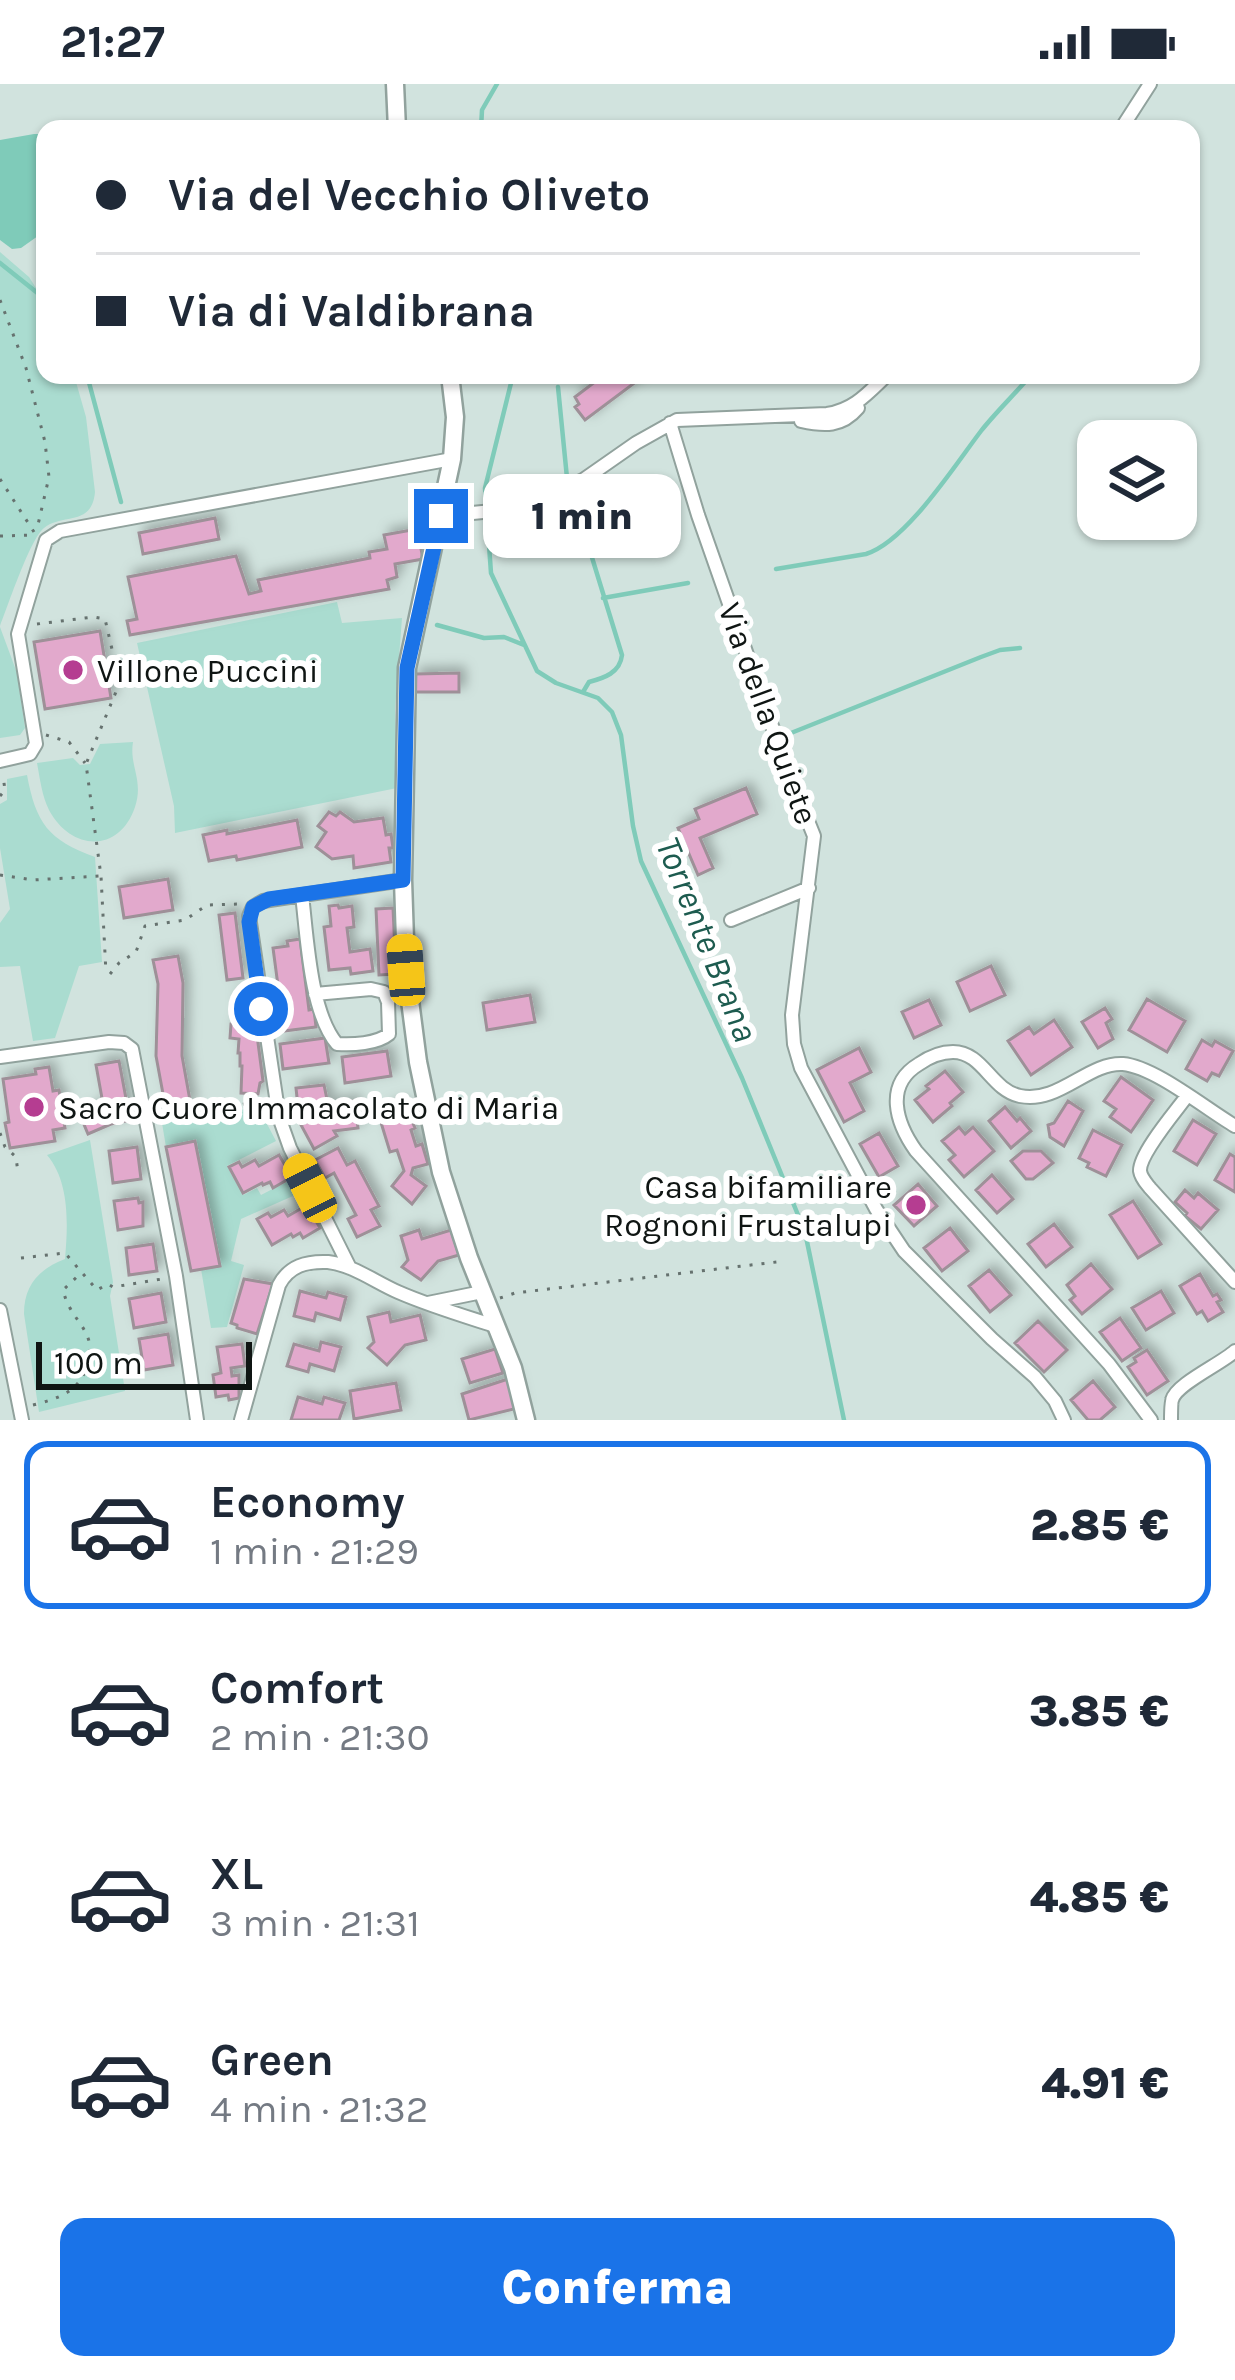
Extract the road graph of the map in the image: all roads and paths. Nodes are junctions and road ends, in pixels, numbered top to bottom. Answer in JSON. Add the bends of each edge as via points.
{"nodes":[{"id":1,"x":395,"y":84,"type":"edge"},
{"id":2,"x":1150,"y":84,"type":"edge"},
{"id":3,"x":397,"y":120,"type":"edge"},
{"id":4,"x":1127,"y":120,"type":"edge"},
{"id":5,"x":0,"y":300,"type":"edge"},
{"id":6,"x":451,"y":384,"type":"edge"},
{"id":7,"x":877,"y":384,"type":"edge"},
{"id":8,"x":670,"y":423,"type":"junction"},
{"id":9,"x":452,"y":459,"type":"junction"},
{"id":10,"x":0,"y":479,"type":"edge"},
{"id":11,"x":441,"y":516,"type":"junction"},
{"id":12,"x":0,"y":536,"type":"edge"},
{"id":13,"x":36,"y":536,"type":"junction"},
{"id":14,"x":20,"y":623,"type":"junction"},
{"id":15,"x":36,"y":734,"type":"junction"},
{"id":16,"x":1,"y":761,"type":"edge"},
{"id":17,"x":86,"y":764,"type":"junction"},
{"id":18,"x":0,"y":796,"type":"edge"},
{"id":19,"x":0,"y":875,"type":"edge"},
{"id":20,"x":101,"y":876,"type":"junction"},
{"id":21,"x":403,"y":880,"type":"junction"},
{"id":22,"x":809,"y":888,"type":"junction"},
{"id":23,"x":302,"y":895,"type":"junction"},
{"id":24,"x":258,"y":902,"type":"junction"},
{"id":25,"x":731,"y":920,"type":"dead end"},
{"id":26,"x":315,"y":994,"type":"junction"},
{"id":27,"x":1,"y":1053,"type":"edge"},
{"id":28,"x":1187,"y":1096,"type":"junction"},
{"id":29,"x":274,"y":1099,"type":"junction"},
{"id":30,"x":146,"y":1121,"type":"junction"},
{"id":31,"x":1235,"y":1126,"type":"edge"},
{"id":32,"x":0,"y":1133,"type":"edge"},
{"id":33,"x":18,"y":1173,"type":"dead end"},
{"id":34,"x":21,"y":1258,"type":"dead end"},
{"id":35,"x":784,"y":1261,"type":"dead end"},
{"id":36,"x":350,"y":1268,"type":"junction"},
{"id":37,"x":81,"y":1273,"type":"junction"},
{"id":38,"x":176,"y":1276,"type":"junction"},
{"id":39,"x":1235,"y":1282,"type":"edge"},
{"id":40,"x":484,"y":1297,"type":"junction"},
{"id":41,"x":427,"y":1303,"type":"junction"},
{"id":42,"x":0,"y":1310,"type":"edge"},
{"id":43,"x":497,"y":1327,"type":"junction"},
{"id":44,"x":1235,"y":1351,"type":"edge"},
{"id":45,"x":21,"y":1414,"type":"edge"},
{"id":46,"x":197,"y":1420,"type":"edge"},
{"id":47,"x":241,"y":1420,"type":"edge"},
{"id":48,"x":526,"y":1420,"type":"edge"},
{"id":49,"x":1064,"y":1420,"type":"edge"},
{"id":50,"x":1151,"y":1420,"type":"edge"},
{"id":51,"x":1171,"y":1420,"type":"edge"}],
"edges":[{"from":1,"to":3,"type":"street"},
{"from":2,"to":4,"type":"street"},
{"from":5,"to":13,"type":"path","via":[[45,442],[49,477]]},
{"from":6,"to":9,"type":"street"},
{"from":7,"to":8,"type":"street","via":[[838,423],[776,416]]},
{"from":8,"to":11,"type":"street","via":[[529,505]]},
{"from":8,"to":22,"type":"street","name":"Via della Quiete","via":[[814,836]]},
{"from":9,"to":11,"type":"street"},
{"from":9,"to":14,"type":"street","via":[[56,532],[46,540]]},
{"from":10,"to":13,"type":"path"},
{"from":11,"to":21,"type":"street","via":[[407,668]]},
{"from":12,"to":13,"type":"path"},
{"from":14,"to":15,"type":"street"},
{"from":14,"to":17,"type":"path","via":[[101,617],[108,624],[118,687]]},
{"from":15,"to":16,"type":"street","via":[[30,754]]},
{"from":15,"to":17,"type":"path","via":[[69,742]]},
{"from":16,"to":18,"type":"path"},
{"from":17,"to":20,"type":"path"},
{"from":19,"to":20,"type":"path"},
{"from":20,"to":24,"type":"path","via":[[108,974],[136,952],[145,926],[185,920],[209,904]]},
{"from":21,"to":23,"type":"street"},
{"from":21,"to":40,"type":"street","via":[[410,1014],[430,1131]]},
{"from":22,"to":25,"type":"street"},
{"from":22,"to":49,"type":"street","name":"Via della Quiete","via":[[792,1016],[807,1081],[904,1251],[1035,1377]]},
{"from":23,"to":24,"type":"street"},
{"from":23,"to":26,"type":"street"},
{"from":24,"to":29,"type":"street","via":[[249,922]]},
{"from":26,"to":26,"type":"street","via":[[337,1044],[389,1034],[384,992]]},
{"from":27,"to":30,"type":"street","via":[[124,1043],[134,1053]]},
{"from":28,"to":31,"type":"street"},
{"from":28,"to":39,"type":"street","via":[[1141,1174]]},
{"from":28,"to":50,"type":"street","via":[[1118,1064],[1057,1091],[1020,1096],[970,1056],[951,1052],[913,1067],[896,1093],[898,1118],[916,1151]]},
{"from":29,"to":30,"type":"path"},
{"from":29,"to":36,"type":"street"},
{"from":30,"to":38,"type":"street"},
{"from":32,"to":33,"type":"path"},
{"from":34,"to":37,"type":"path","via":[[65,1253]]},
{"from":35,"to":40,"type":"path"},
{"from":36,"to":41,"type":"street"},
{"from":36,"to":47,"type":"street","via":[[321,1262],[287,1272]]},
{"from":37,"to":38,"type":"path","via":[[97,1290]]},
{"from":37,"to":45,"type":"path","via":[[63,1290],[88,1335],[86,1374],[74,1390]]},
{"from":38,"to":46,"type":"street"},
{"from":40,"to":41,"type":"street"},
{"from":40,"to":43,"type":"street"},
{"from":41,"to":43,"type":"street"},
{"from":42,"to":45,"type":"street"},
{"from":43,"to":48,"type":"street"},
{"from":44,"to":51,"type":"street","via":[[1175,1392]]}]}
